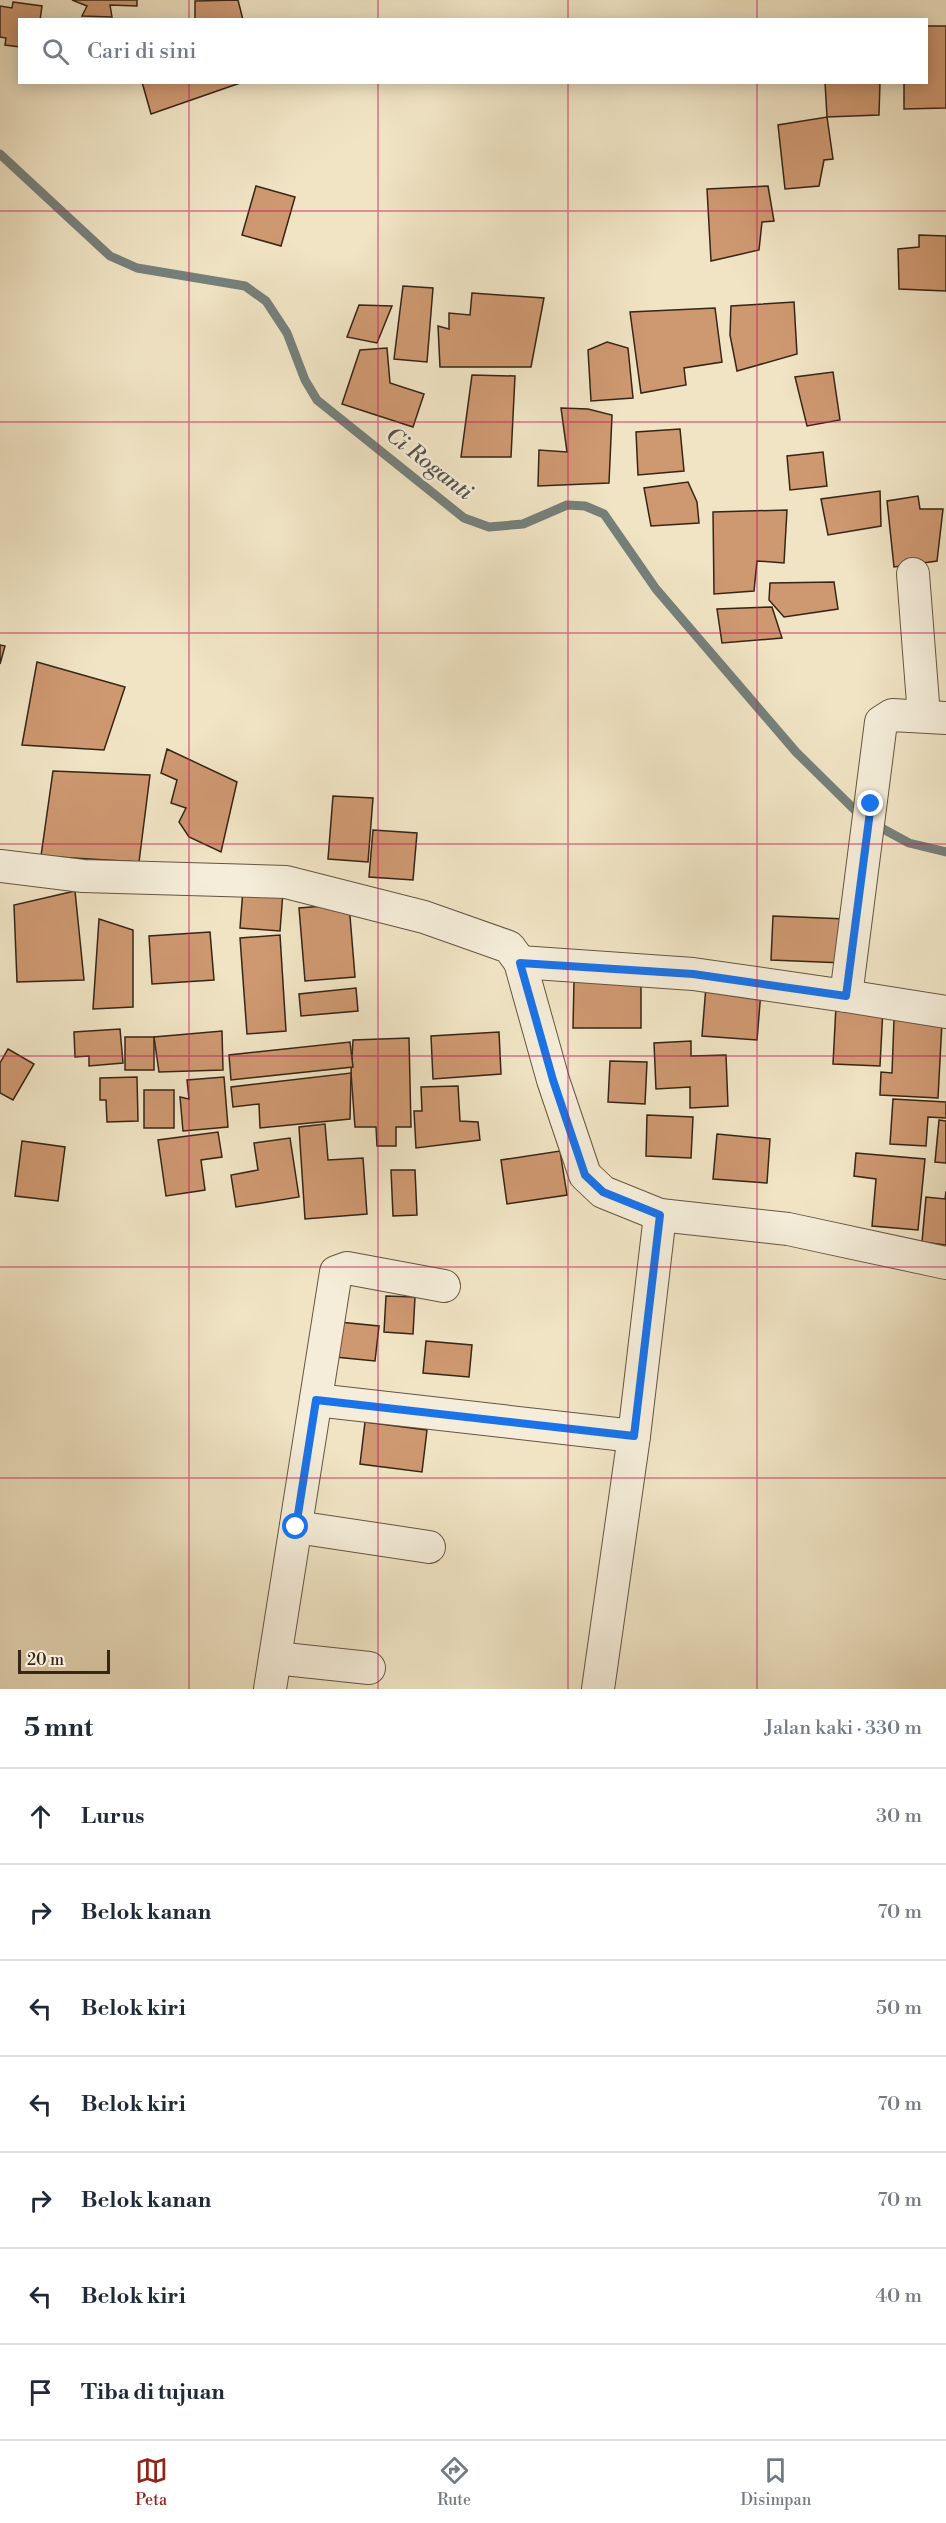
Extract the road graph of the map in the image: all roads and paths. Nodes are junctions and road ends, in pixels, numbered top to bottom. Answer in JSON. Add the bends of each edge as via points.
{"nodes":[{"id":1,"x":913,"y":574,"type":"dead end"},
{"id":2,"x":935,"y":717,"type":"edge"},
{"id":3,"x":0,"y":866,"type":"edge"},
{"id":4,"x":520,"y":963,"type":"junction"},
{"id":5,"x":846,"y":996,"type":"junction"},
{"id":6,"x":946,"y":1012,"type":"edge"},
{"id":7,"x":660,"y":1215,"type":"junction"},
{"id":8,"x":946,"y":1263,"type":"edge"},
{"id":9,"x":444,"y":1286,"type":"dead end"},
{"id":10,"x":316,"y":1400,"type":"junction"},
{"id":11,"x":634,"y":1436,"type":"junction"},
{"id":12,"x":296,"y":1527,"type":"junction"},
{"id":13,"x":429,"y":1547,"type":"dead end"},
{"id":14,"x":275,"y":1658,"type":"junction"},
{"id":15,"x":369,"y":1668,"type":"dead end"},
{"id":16,"x":270,"y":1689,"type":"edge"},
{"id":17,"x":598,"y":1689,"type":"edge"}],
"edges":[{"from":1,"to":2,"type":"street"},
{"from":2,"to":5,"type":"street","via":[[892,715],[881,722]]},
{"from":3,"to":4,"type":"street","via":[[83,876],[286,882],[424,917],[509,947]]},
{"from":4,"to":5,"type":"street","via":[[693,974]]},
{"from":4,"to":7,"type":"street","via":[[585,1175],[603,1192]]},
{"from":5,"to":6,"type":"street"},
{"from":7,"to":8,"type":"street","via":[[788,1229]]},
{"from":7,"to":11,"type":"street"},
{"from":9,"to":10,"type":"street","via":[[347,1268],[336,1272]]},
{"from":10,"to":11,"type":"street"},
{"from":10,"to":12,"type":"street"},
{"from":11,"to":17,"type":"street"},
{"from":12,"to":13,"type":"street"},
{"from":12,"to":14,"type":"street"},
{"from":14,"to":15,"type":"street"},
{"from":14,"to":16,"type":"street"}]}
